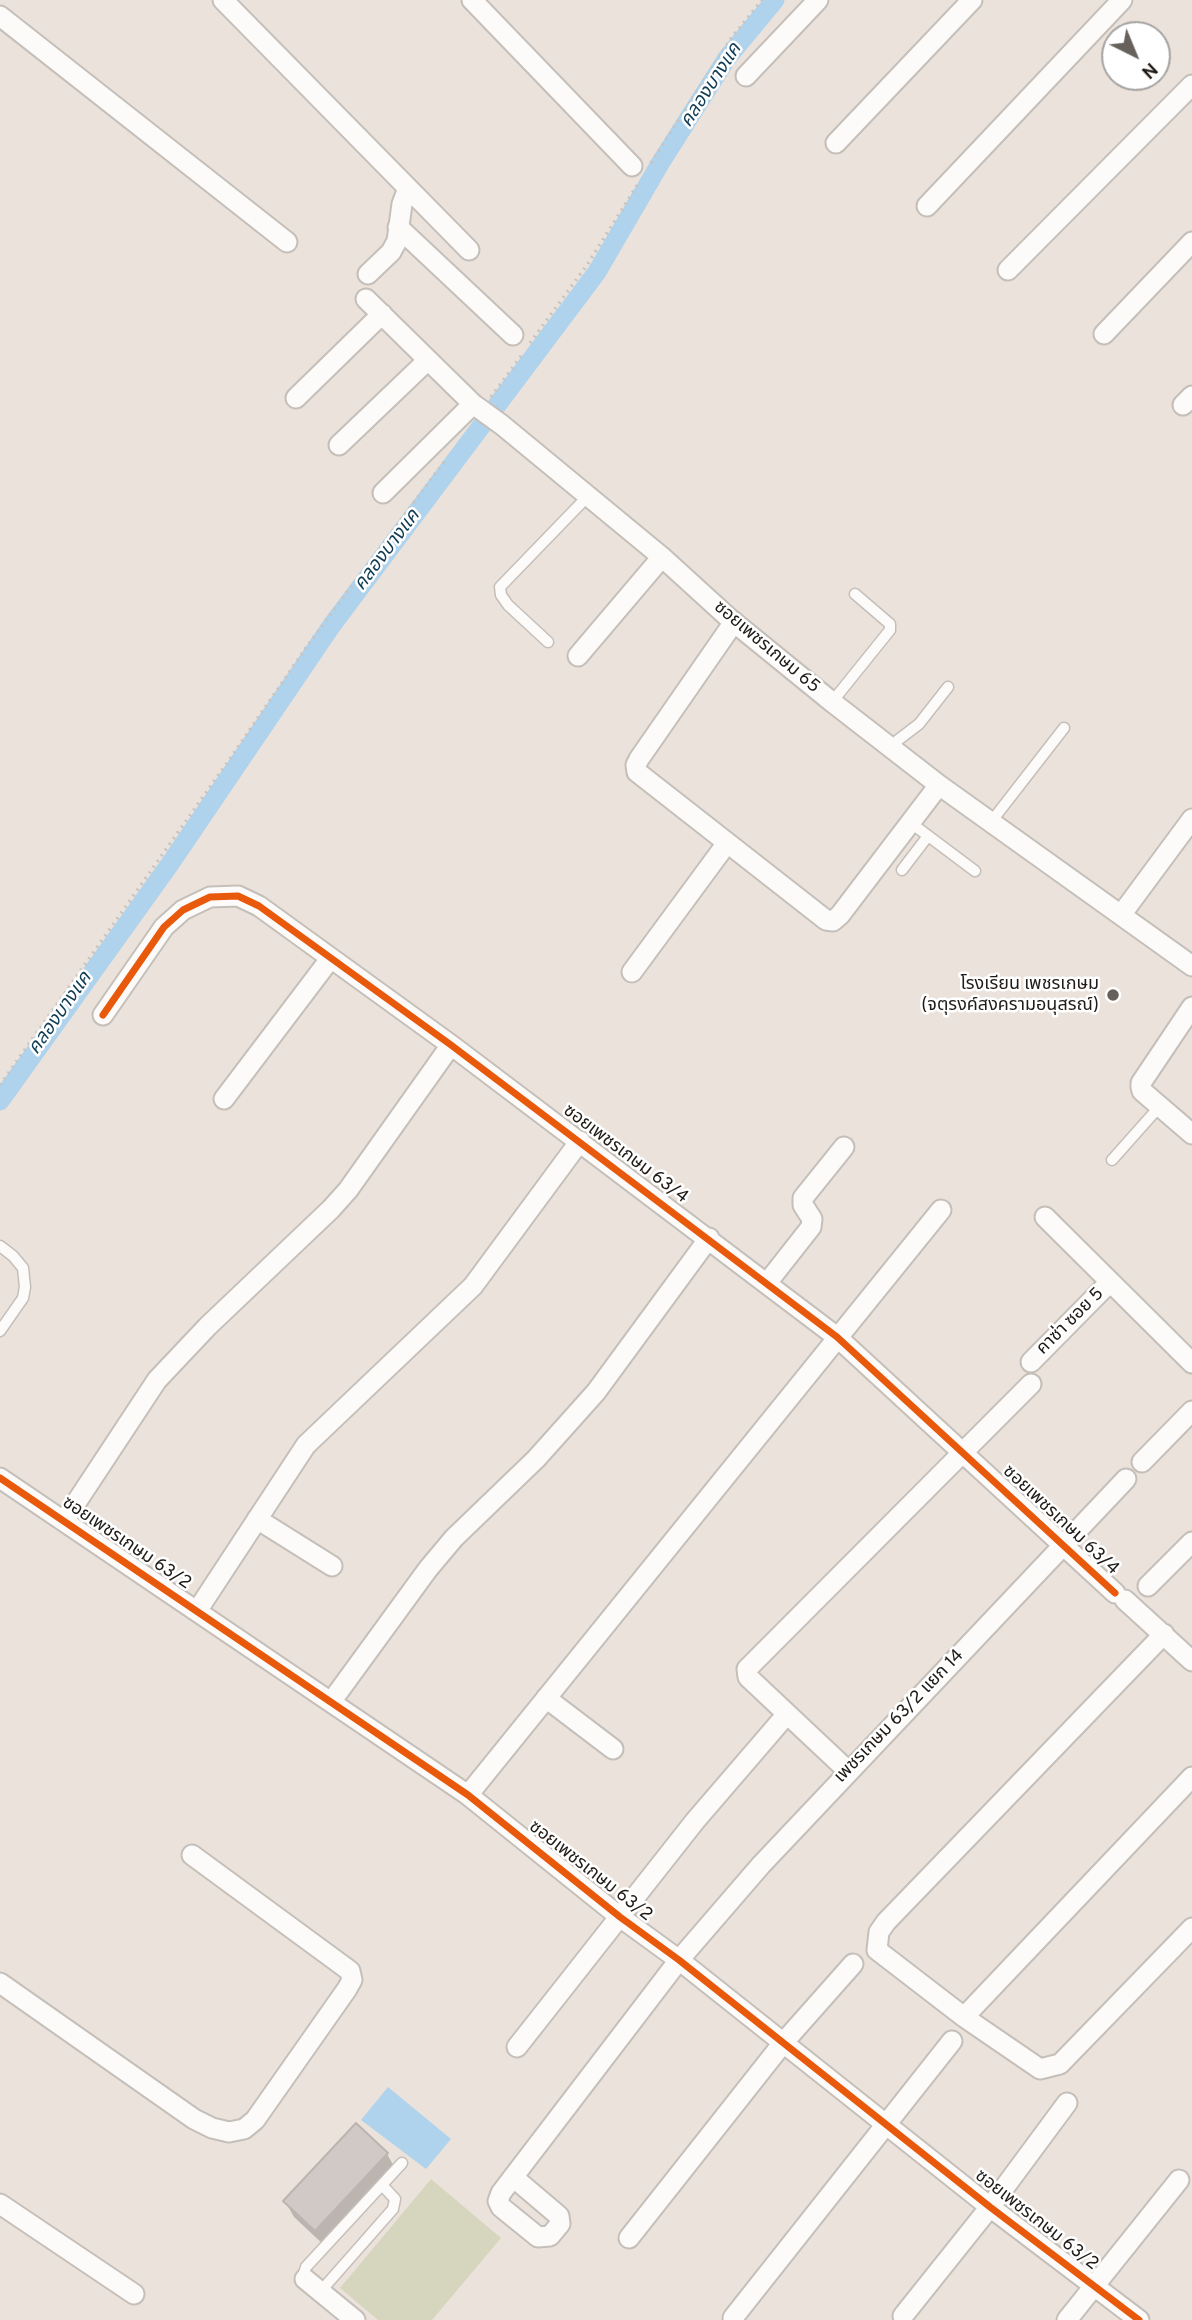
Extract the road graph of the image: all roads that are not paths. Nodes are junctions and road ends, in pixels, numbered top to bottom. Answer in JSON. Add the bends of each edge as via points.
{"nodes":[{"id":1,"x":223,"y":0,"type":"edge"},
{"id":2,"x":472,"y":0,"type":"edge"},
{"id":3,"x":818,"y":0,"type":"edge"},
{"id":4,"x":972,"y":0,"type":"edge"},
{"id":5,"x":1122,"y":0,"type":"edge"},
{"id":6,"x":0,"y":16,"type":"edge"},
{"id":7,"x":746,"y":76,"type":"dead end"},
{"id":8,"x":1192,"y":85,"type":"edge"},
{"id":9,"x":836,"y":143,"type":"dead end"},
{"id":10,"x":642,"y":168,"type":"road end"},
{"id":11,"x":408,"y":188,"type":"junction"},
{"id":12,"x":927,"y":206,"type":"dead end"},
{"id":13,"x":398,"y":227,"type":"junction"},
{"id":14,"x":287,"y":242,"type":"dead end"},
{"id":15,"x":1192,"y":242,"type":"edge"},
{"id":16,"x":469,"y":250,"type":"dead end"},
{"id":17,"x":1008,"y":270,"type":"dead end"},
{"id":18,"x":368,"y":274,"type":"dead end"},
{"id":19,"x":366,"y":299,"type":"dead end"},
{"id":20,"x":382,"y":314,"type":"junction"},
{"id":21,"x":1104,"y":334,"type":"dead end"},
{"id":22,"x":513,"y":335,"type":"dead end"},
{"id":23,"x":428,"y":360,"type":"junction"},
{"id":24,"x":296,"y":398,"type":"dead end"},
{"id":25,"x":479,"y":403,"type":"junction"},
{"id":26,"x":339,"y":445,"type":"dead end"},
{"id":27,"x":383,"y":493,"type":"dead end"},
{"id":28,"x":588,"y":496,"type":"junction"},
{"id":29,"x":662,"y":557,"type":"junction"},
{"id":30,"x":855,"y":594,"type":"dead end"},
{"id":31,"x":734,"y":622,"type":"junction"},
{"id":32,"x":548,"y":642,"type":"dead end"},
{"id":33,"x":578,"y":656,"type":"dead end"},
{"id":34,"x":948,"y":687,"type":"dead end"},
{"id":35,"x":832,"y":702,"type":"junction"},
{"id":36,"x":1064,"y":728,"type":"dead end"},
{"id":37,"x":893,"y":748,"type":"junction"},
{"id":38,"x":939,"y":785,"type":"junction"},
{"id":39,"x":1192,"y":819,"type":"edge"},
{"id":40,"x":991,"y":822,"type":"junction"},
{"id":41,"x":911,"y":823,"type":"junction"},
{"id":42,"x":928,"y":836,"type":"junction"},
{"id":43,"x":727,"y":843,"type":"junction"},
{"id":44,"x":902,"y":870,"type":"dead end"},
{"id":45,"x":975,"y":871,"type":"dead end"},
{"id":46,"x":1121,"y":915,"type":"junction"},
{"id":47,"x":331,"y":959,"type":"junction"},
{"id":48,"x":1192,"y":966,"type":"edge"},
{"id":49,"x":632,"y":971,"type":"dead end"},
{"id":50,"x":1192,"y":1007,"type":"edge"},
{"id":51,"x":103,"y":1015,"type":"dead end"},
{"id":52,"x":451,"y":1045,"type":"junction"},
{"id":53,"x":224,"y":1099,"type":"dead end"},
{"id":54,"x":1160,"y":1105,"type":"junction"},
{"id":55,"x":1192,"y":1134,"type":"edge"},
{"id":56,"x":580,"y":1141,"type":"junction"},
{"id":57,"x":844,"y":1147,"type":"dead end"},
{"id":58,"x":1112,"y":1160,"type":"dead end"},
{"id":59,"x":941,"y":1210,"type":"dead end"},
{"id":60,"x":1045,"y":1217,"type":"dead end"},
{"id":61,"x":709,"y":1238,"type":"junction"},
{"id":62,"x":0,"y":1246,"type":"edge"},
{"id":63,"x":1110,"y":1282,"type":"junction"},
{"id":64,"x":767,"y":1283,"type":"junction"},
{"id":65,"x":0,"y":1331,"type":"edge"},
{"id":66,"x":837,"y":1337,"type":"junction"},
{"id":67,"x":1031,"y":1362,"type":"dead end"},
{"id":68,"x":1192,"y":1363,"type":"edge"},
{"id":69,"x":1031,"y":1384,"type":"dead end"},
{"id":70,"x":1192,"y":1411,"type":"edge"},
{"id":71,"x":962,"y":1452,"type":"junction"},
{"id":72,"x":1142,"y":1462,"type":"dead end"},
{"id":73,"x":0,"y":1478,"type":"edge"},
{"id":74,"x":1126,"y":1479,"type":"dead end"},
{"id":75,"x":257,"y":1519,"type":"junction"},
{"id":76,"x":64,"y":1521,"type":"junction"},
{"id":77,"x":1192,"y":1542,"type":"edge"},
{"id":78,"x":1063,"y":1546,"type":"junction"},
{"id":79,"x":332,"y":1566,"type":"dead end"},
{"id":80,"x":1148,"y":1586,"type":"dead end"},
{"id":81,"x":197,"y":1611,"type":"junction"},
{"id":82,"x":1164,"y":1634,"type":"junction"},
{"id":83,"x":1192,"y":1661,"type":"edge"},
{"id":84,"x":546,"y":1698,"type":"junction"},
{"id":85,"x":331,"y":1702,"type":"junction"},
{"id":86,"x":787,"y":1714,"type":"junction"},
{"id":87,"x":613,"y":1749,"type":"dead end"},
{"id":88,"x":848,"y":1771,"type":"junction"},
{"id":89,"x":1192,"y":1777,"type":"edge"},
{"id":90,"x":468,"y":1794,"type":"junction"},
{"id":91,"x":192,"y":1855,"type":"dead end"},
{"id":92,"x":620,"y":1917,"type":"junction"},
{"id":93,"x":1192,"y":1928,"type":"edge"},
{"id":94,"x":679,"y":1960,"type":"junction"},
{"id":95,"x":852,"y":1964,"type":"dead end"},
{"id":96,"x":0,"y":1983,"type":"edge"},
{"id":97,"x":964,"y":2017,"type":"junction"},
{"id":98,"x":953,"y":2041,"type":"dead end"},
{"id":99,"x":783,"y":2043,"type":"junction"},
{"id":100,"x":517,"y":2047,"type":"dead end"},
{"id":101,"x":1067,"y":2103,"type":"dead end"},
{"id":102,"x":887,"y":2123,"type":"junction"},
{"id":103,"x":402,"y":2163,"type":"dead end"},
{"id":104,"x":513,"y":2177,"type":"dead end"},
{"id":105,"x":1179,"y":2180,"type":"dead end"},
{"id":106,"x":382,"y":2185,"type":"junction"},
{"id":107,"x":0,"y":2204,"type":"edge"},
{"id":108,"x":990,"y":2207,"type":"junction"},
{"id":109,"x":629,"y":2238,"type":"dead end"},
{"id":110,"x":306,"y":2278,"type":"joint"},
{"id":111,"x":1094,"y":2286,"type":"junction"},
{"id":112,"x":320,"y":2292,"type":"junction"},
{"id":113,"x":134,"y":2294,"type":"dead end"},
{"id":114,"x":903,"y":2316,"type":"dead end"},
{"id":115,"x":733,"y":2318,"type":"edge"},
{"id":116,"x":355,"y":2320,"type":"edge"},
{"id":117,"x":1067,"y":2320,"type":"edge"},
{"id":118,"x":1139,"y":2320,"type":"edge"}],
"edges":[{"from":1,"to":11,"type":"street"},
{"from":2,"to":10,"type":"street"},
{"from":3,"to":7,"type":"street"},
{"from":4,"to":9,"type":"street"},
{"from":5,"to":12,"type":"street"},
{"from":6,"to":14,"type":"street"},
{"from":8,"to":17,"type":"street"},
{"from":11,"to":13,"type":"street"},
{"from":11,"to":16,"type":"street"},
{"from":13,"to":18,"type":"street","via":[[391,252]]},
{"from":13,"to":22,"type":"street"},
{"from":15,"to":21,"type":"street"},
{"from":19,"to":20,"type":"street","name":"ซอยเพชรเกษม 65"},
{"from":20,"to":23,"type":"street","name":"ซอยเพชรเกษม 65"},
{"from":20,"to":24,"type":"street"},
{"from":23,"to":25,"type":"street","name":"ซอยเพชรเกษม 65"},
{"from":23,"to":26,"type":"street"},
{"from":25,"to":27,"type":"street"},
{"from":25,"to":28,"type":"street","name":"ซอยเพชรเกษม 65"},
{"from":28,"to":29,"type":"street","name":"ซอยเพชรเกษม 65"},
{"from":28,"to":32,"type":"lane","via":[[500,587],[508,605]]},
{"from":29,"to":31,"type":"street","name":"ซอยเพชรเกษม 65"},
{"from":29,"to":33,"type":"street"},
{"from":30,"to":35,"type":"lane","via":[[890,624],[890,630]]},
{"from":31,"to":35,"type":"street","name":"ซอยเพชรเกษม 65"},
{"from":31,"to":43,"type":"street","via":[[636,765],[638,772]]},
{"from":34,"to":37,"type":"lane"},
{"from":35,"to":37,"type":"street","name":"ซอยเพชรเกษม 65"},
{"from":36,"to":40,"type":"lane"},
{"from":37,"to":38,"type":"street","name":"ซอยเพชรเกษม 65"},
{"from":38,"to":40,"type":"street","name":"ซอยเพชรเกษม 65"},
{"from":38,"to":41,"type":"street"},
{"from":39,"to":46,"type":"street"},
{"from":40,"to":46,"type":"street","name":"ซอยเพชรเกษม 65"},
{"from":41,"to":42,"type":"lane"},
{"from":41,"to":43,"type":"street","via":[[833,920],[826,920]]},
{"from":42,"to":44,"type":"lane"},
{"from":42,"to":45,"type":"lane"},
{"from":43,"to":49,"type":"street"},
{"from":46,"to":48,"type":"street","name":"ซอยเพชรเกษม 65"},
{"from":47,"to":51,"type":"street","name":"ซอยเพชรเกษม 63/4","via":[[259,906],[238,896],[210,897],[164,927]]},
{"from":47,"to":52,"type":"street","name":"ซอยเพชรเกษม 63/4"},
{"from":47,"to":53,"type":"street"},
{"from":50,"to":54,"type":"street","via":[[1141,1083],[1142,1091]]},
{"from":52,"to":56,"type":"street","name":"ซอยเพชรเกษม 63/4"},
{"from":52,"to":76,"type":"street","via":[[348,1190],[157,1380]]},
{"from":54,"to":55,"type":"street"},
{"from":54,"to":58,"type":"lane"},
{"from":56,"to":61,"type":"street","name":"ซอยเพชรเกษม 63/4"},
{"from":56,"to":75,"type":"street","via":[[473,1286],[306,1445]]},
{"from":57,"to":64,"type":"street","via":[[803,1198],[811,1227]]},
{"from":59,"to":66,"type":"street"},
{"from":60,"to":63,"type":"street"},
{"from":61,"to":64,"type":"street","name":"ซอยเพชรเกษม 63/4"},
{"from":61,"to":85,"type":"street","via":[[596,1392],[445,1548]]},
{"from":62,"to":65,"type":"lane","via":[[23,1268],[25,1287],[23,1298]]},
{"from":63,"to":67,"type":"street","name":"คาซ่า ซอย 5"},
{"from":63,"to":68,"type":"street"},
{"from":64,"to":66,"type":"street","name":"ซอยเพชรเกษม 63/4"},
{"from":66,"to":71,"type":"street","name":"ซอยเพชรเกษม 63/4"},
{"from":66,"to":84,"type":"street"},
{"from":69,"to":71,"type":"street"},
{"from":70,"to":72,"type":"street"},
{"from":71,"to":78,"type":"street","name":"ซอยเพชรเกษม 63/4"},
{"from":71,"to":86,"type":"street","via":[[747,1669],[748,1677]]},
{"from":73,"to":76,"type":"street","name":"ซอยเพชรเกษม 63/2"},
{"from":74,"to":78,"type":"street","name":"เพชรเกษม 63/2 แยก 14"},
{"from":75,"to":79,"type":"street"},
{"from":75,"to":81,"type":"street"},
{"from":76,"to":81,"type":"street","name":"ซอยเพชรเกษม 63/2"},
{"from":77,"to":80,"type":"street"},
{"from":78,"to":82,"type":"street","name":"ซอยเพชรเกษม 63/4"},
{"from":78,"to":88,"type":"street","name":"เพชรเกษม 63/2 แยก 14"},
{"from":81,"to":85,"type":"street","name":"ซอยเพชรเกษม 63/2"},
{"from":82,"to":83,"type":"street","name":"ซอยเพชรเกษม 63/4"},
{"from":82,"to":97,"type":"street","via":[[879,1932],[877,1950]]},
{"from":84,"to":87,"type":"street"},
{"from":84,"to":90,"type":"street"},
{"from":85,"to":90,"type":"street","name":"ซอยเพชรเกษม 63/2"},
{"from":86,"to":88,"type":"street"},
{"from":86,"to":92,"type":"street"},
{"from":88,"to":94,"type":"street","name":"เพชรเกษม 63/2 แยก 14"},
{"from":89,"to":97,"type":"street"},
{"from":90,"to":92,"type":"street","name":"ซอยเพชรเกษม 63/2"},
{"from":91,"to":96,"type":"street","via":[[350,1971],[352,1980],[255,2120],[243,2129],[212,2129],[194,2119]]},
{"from":92,"to":94,"type":"street","name":"ซอยเพชรเกษม 63/2"},
{"from":92,"to":100,"type":"street"},
{"from":93,"to":97,"type":"street","via":[[1059,2064],[1040,2069]]},
{"from":94,"to":99,"type":"street","name":"ซอยเพชรเกษม 63/2"},
{"from":94,"to":104,"type":"street","name":"เพชรเกษม 63/2 แยก 14"},
{"from":95,"to":99,"type":"street"},
{"from":98,"to":102,"type":"street"},
{"from":99,"to":102,"type":"street","name":"ซอยเพชรเกษม 63/2"},
{"from":99,"to":109,"type":"street"},
{"from":101,"to":108,"type":"street"},
{"from":102,"to":108,"type":"street","name":"ซอยเพชรเกษม 63/2"},
{"from":102,"to":115,"type":"street"},
{"from":103,"to":106,"type":"lane"},
{"from":105,"to":111,"type":"street"},
{"from":106,"to":110,"type":"lane","via":[[306,2267]]},
{"from":106,"to":112,"type":"lane","via":[[395,2199],[393,2208]]},
{"from":107,"to":113,"type":"street"},
{"from":108,"to":111,"type":"street","name":"ซอยเพชรเกษม 63/2"},
{"from":108,"to":114,"type":"street"},
{"from":110,"to":112,"type":"street"},
{"from":111,"to":117,"type":"street"},
{"from":111,"to":118,"type":"street","name":"ซอยเพชรเกษม 63/2"},
{"from":112,"to":116,"type":"street"}]}
